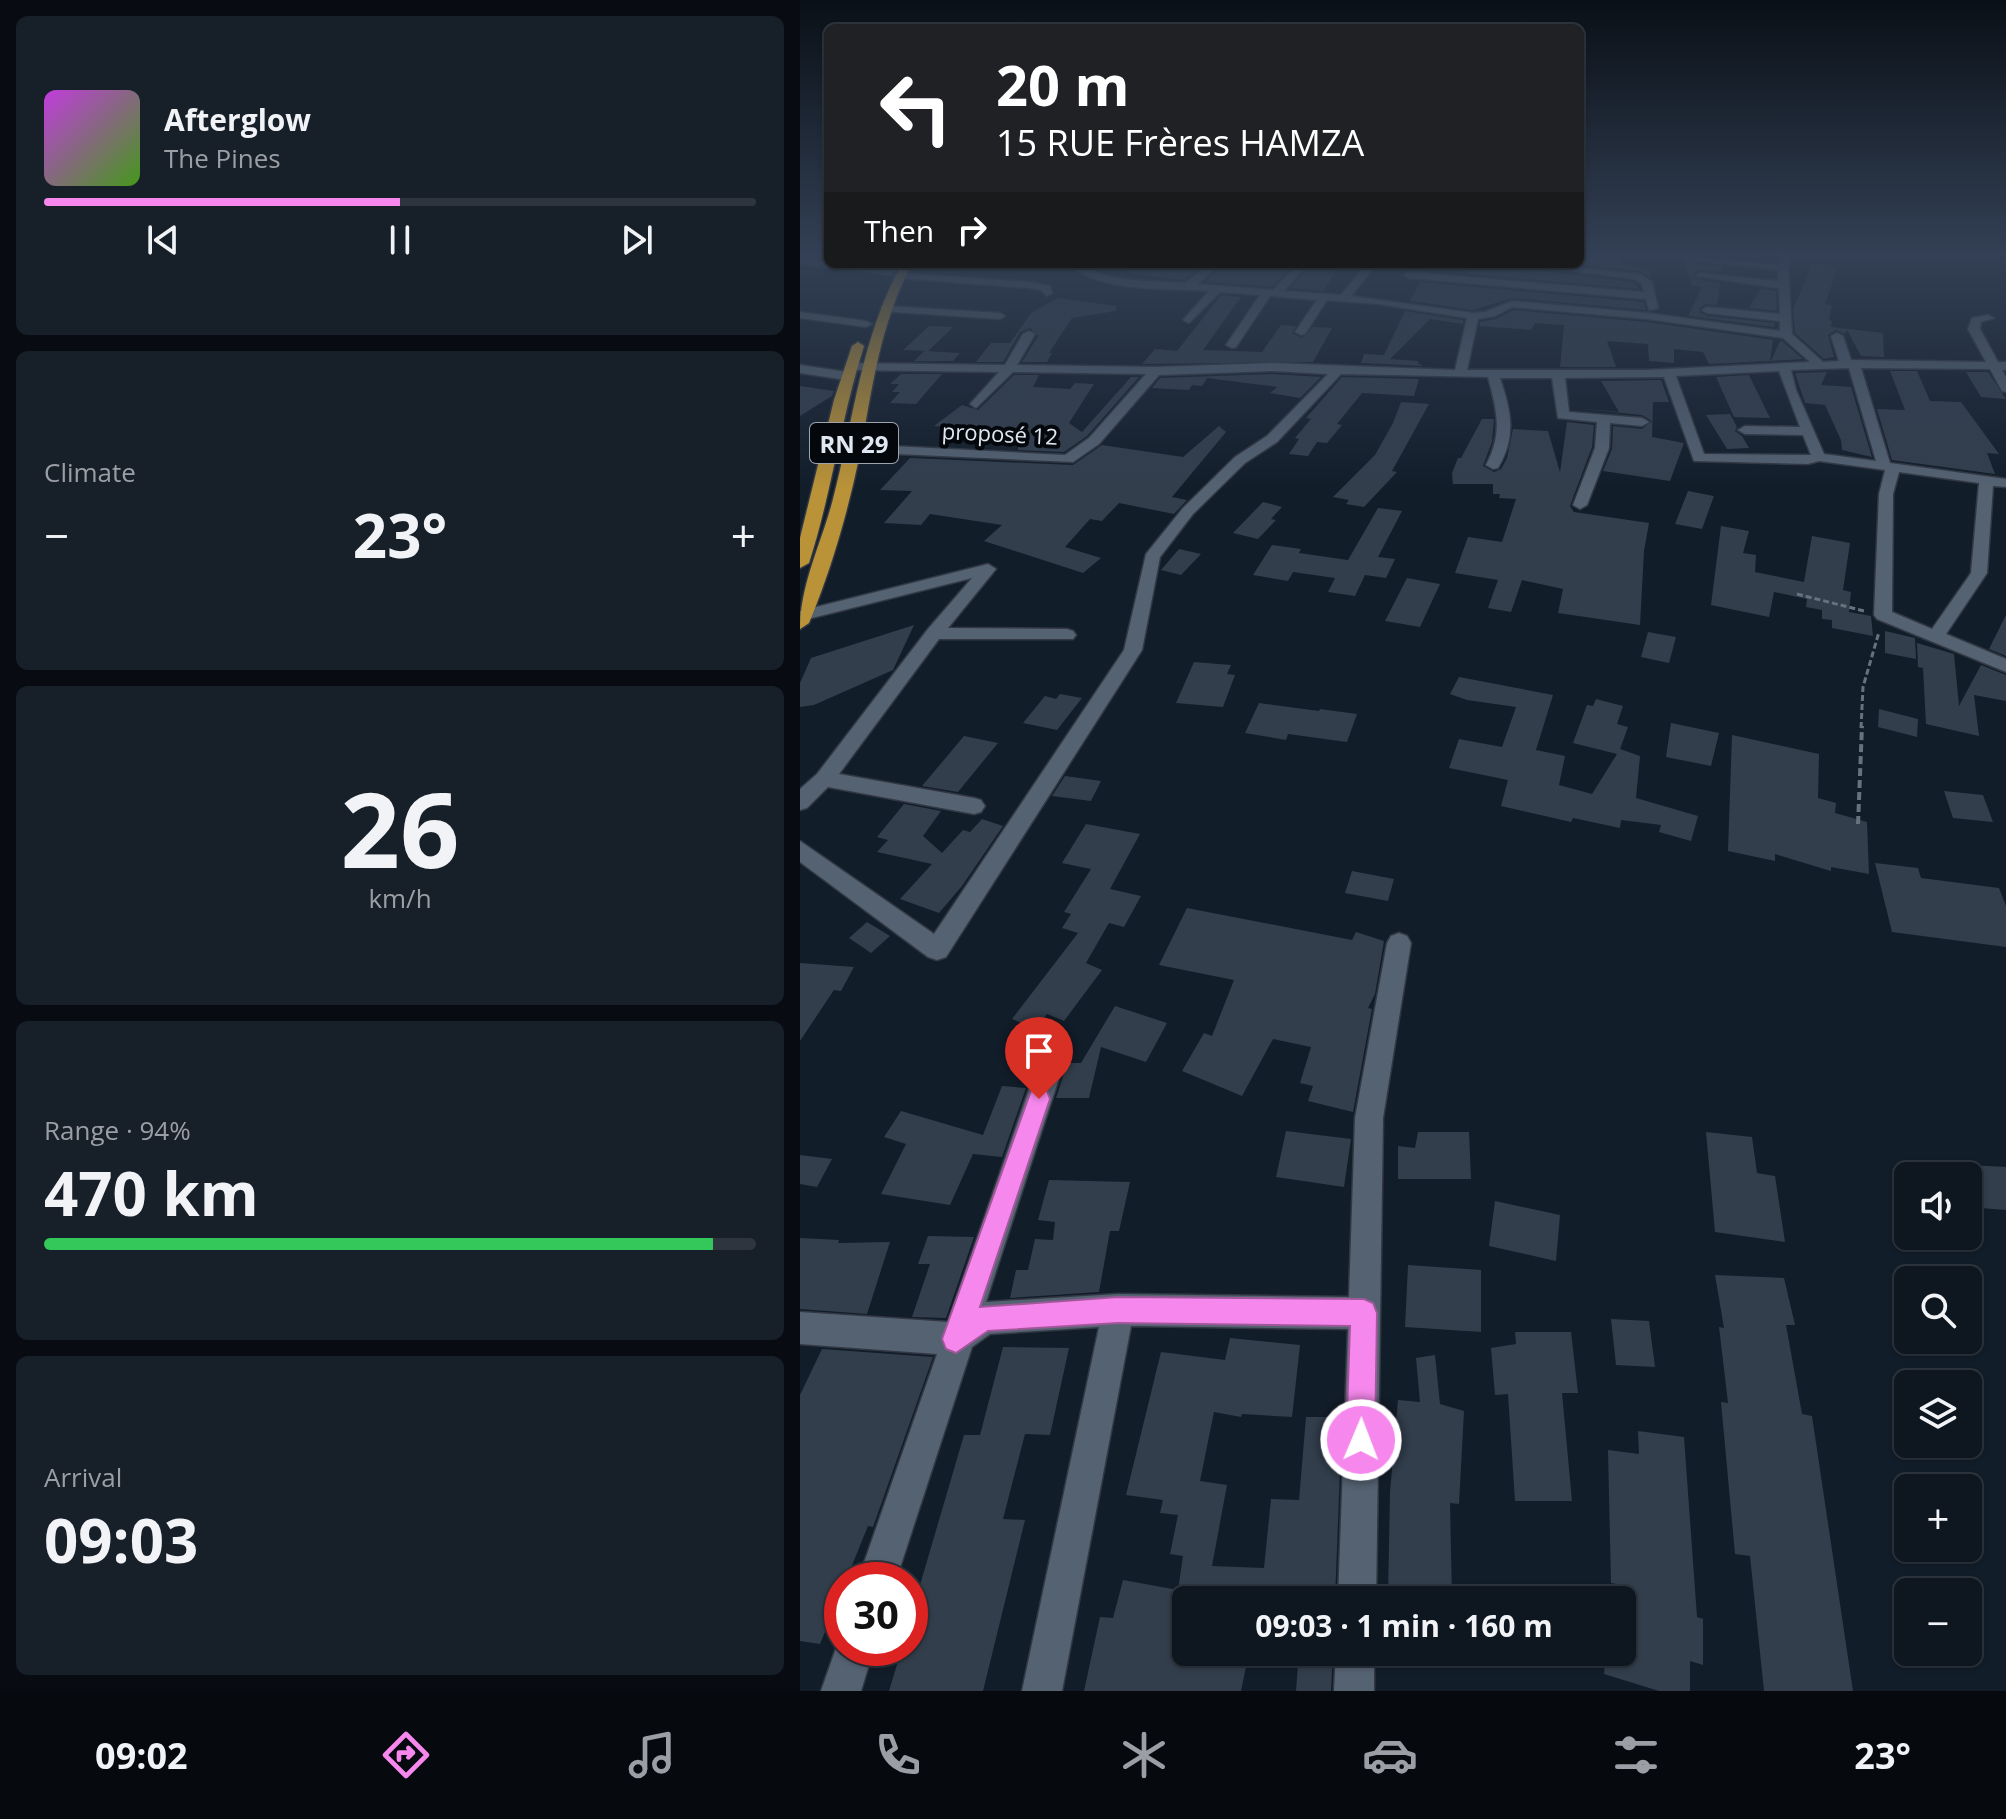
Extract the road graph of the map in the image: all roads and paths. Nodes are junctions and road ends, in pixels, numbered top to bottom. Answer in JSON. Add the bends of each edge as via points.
{"nodes":[{"id":1,"x":864,"y":331,"type":"edge"},
{"id":2,"x":874,"y":331,"type":"edge"},
{"id":3,"x":1243,"y":331,"type":"edge"},
{"id":4,"x":1470,"y":331,"type":"edge"},
{"id":5,"x":1756,"y":331,"type":"edge"},
{"id":6,"x":1786,"y":331,"type":"edge"},
{"id":7,"x":1975,"y":331,"type":"edge"},
{"id":8,"x":1029,"y":334,"type":"dead end"},
{"id":9,"x":1786,"y":335,"type":"junction"},
{"id":10,"x":1837,"y":336,"type":"dead end"},
{"id":11,"x":1232,"y":345,"type":"dead end"},
{"id":12,"x":1850,"y":364,"type":"junction"},
{"id":13,"x":1820,"y":365,"type":"junction"},
{"id":14,"x":2000,"y":366,"type":"edge"},
{"id":15,"x":1784,"y":367,"type":"junction"},
{"id":16,"x":800,"y":369,"type":"edge"},
{"id":17,"x":855,"y":369,"type":"junction"},
{"id":18,"x":1009,"y":369,"type":"junction"},
{"id":19,"x":1339,"y":369,"type":"junction"},
{"id":20,"x":1156,"y":371,"type":"junction"},
{"id":21,"x":1668,"y":372,"type":"junction"},
{"id":22,"x":1460,"y":374,"type":"junction"},
{"id":23,"x":1493,"y":374,"type":"junction"},
{"id":24,"x":1558,"y":374,"type":"junction"},
{"id":25,"x":2006,"y":388,"type":"edge"},
{"id":26,"x":976,"y":404,"type":"dead end"},
{"id":27,"x":1604,"y":419,"type":"junction"},
{"id":28,"x":1642,"y":422,"type":"dead end"},
{"id":29,"x":1745,"y":430,"type":"dead end"},
{"id":30,"x":1808,"y":431,"type":"junction"},
{"id":31,"x":853,"y":448,"type":"junction"},
{"id":32,"x":1819,"y":457,"type":"junction"},
{"id":33,"x":1493,"y":465,"type":"dead end"},
{"id":34,"x":1889,"y":466,"type":"junction"},
{"id":35,"x":1986,"y":481,"type":"junction"},
{"id":36,"x":2006,"y":483,"type":"edge"},
{"id":37,"x":1580,"y":505,"type":"dead end"},
{"id":38,"x":800,"y":563,"type":"edge"},
{"id":39,"x":1797,"y":594,"type":"dead end"},
{"id":40,"x":1883,"y":615,"type":"junction"},
{"id":41,"x":802,"y":619,"type":"edge"},
{"id":42,"x":934,"y":633,"type":"junction"},
{"id":43,"x":1067,"y":635,"type":"dead end"},
{"id":44,"x":1935,"y":637,"type":"junction"},
{"id":45,"x":2006,"y":666,"type":"edge"},
{"id":46,"x":824,"y":779,"type":"junction"},
{"id":47,"x":800,"y":802,"type":"edge"},
{"id":48,"x":974,"y":806,"type":"dead end"},
{"id":49,"x":1858,"y":824,"type":"dead end"},
{"id":50,"x":800,"y":850,"type":"edge"},
{"id":51,"x":1399,"y":943,"type":"dead end"},
{"id":52,"x":1049,"y":1069,"type":"dead end"},
{"id":53,"x":1118,"y":1310,"type":"junction"},
{"id":54,"x":1364,"y":1313,"type":"junction"},
{"id":55,"x":800,"y":1328,"type":"edge"},
{"id":56,"x":956,"y":1339,"type":"junction"},
{"id":57,"x":883,"y":1562,"type":"edge"},
{"id":58,"x":1357,"y":1586,"type":"edge"},
{"id":59,"x":849,"y":1666,"type":"edge"},
{"id":60,"x":1355,"y":1666,"type":"edge"},
{"id":61,"x":841,"y":1691,"type":"edge"},
{"id":62,"x":1042,"y":1691,"type":"edge"},
{"id":63,"x":1354,"y":1691,"type":"edge"}],
"edges":[{"from":1,"to":17,"type":"highway","number":"RN 29"},
{"from":2,"to":17,"type":"highway","number":"RN 29"},
{"from":3,"to":11,"type":"street"},
{"from":4,"to":22,"type":"street"},
{"from":5,"to":9,"type":"street"},
{"from":6,"to":9,"type":"street"},
{"from":7,"to":14,"type":"street"},
{"from":8,"to":18,"type":"street"},
{"from":9,"to":13,"type":"street"},
{"from":10,"to":12,"type":"street"},
{"from":12,"to":13,"type":"street"},
{"from":12,"to":14,"type":"street"},
{"from":12,"to":34,"type":"street"},
{"from":13,"to":15,"type":"street"},
{"from":14,"to":25,"type":"street"},
{"from":15,"to":21,"type":"street"},
{"from":15,"to":30,"type":"street"},
{"from":16,"to":17,"type":"street"},
{"from":17,"to":18,"type":"street"},
{"from":17,"to":31,"type":"highway","number":"RN 29"},
{"from":17,"to":38,"type":"highway","number":"RN 29"},
{"from":18,"to":20,"type":"street"},
{"from":18,"to":26,"type":"street"},
{"from":19,"to":20,"type":"street"},
{"from":19,"to":22,"type":"street"},
{"from":19,"to":50,"type":"street","via":[[1272,439],[1240,460],[1188,511],[1152,557],[1133,650],[937,950]]},
{"from":20,"to":31,"type":"street","name":"proposé 12","via":[[1094,441],[1068,459]]},
{"from":21,"to":24,"type":"street"},
{"from":21,"to":32,"type":"street","via":[[1699,458]]},
{"from":22,"to":23,"type":"street"},
{"from":23,"to":24,"type":"street"},
{"from":23,"to":33,"type":"street","via":[[1508,431]]},
{"from":24,"to":27,"type":"street","via":[[1563,415]]},
{"from":27,"to":28,"type":"street"},
{"from":27,"to":37,"type":"street","via":[[1602,448]]},
{"from":29,"to":30,"type":"street"},
{"from":30,"to":32,"type":"street"},
{"from":31,"to":41,"type":"highway","number":"RN 29","via":[[838,513]]},
{"from":32,"to":34,"type":"street"},
{"from":34,"to":35,"type":"street"},
{"from":34,"to":40,"type":"street"},
{"from":35,"to":36,"type":"street"},
{"from":35,"to":44,"type":"street","via":[[1979,573]]},
{"from":39,"to":40,"type":"path"},
{"from":40,"to":44,"type":"street"},
{"from":40,"to":49,"type":"path","via":[[1863,687]]},
{"from":41,"to":42,"type":"street","via":[[988,569]]},
{"from":42,"to":43,"type":"street"},
{"from":42,"to":46,"type":"street"},
{"from":44,"to":45,"type":"street"},
{"from":46,"to":47,"type":"street"},
{"from":46,"to":48,"type":"street"},
{"from":51,"to":54,"type":"street","via":[[1369,1118]]},
{"from":52,"to":56,"type":"street"},
{"from":53,"to":54,"type":"street"},
{"from":53,"to":56,"type":"street","via":[[984,1318]]},
{"from":53,"to":62,"type":"street"},
{"from":54,"to":58,"type":"street"},
{"from":55,"to":56,"type":"street"},
{"from":56,"to":57,"type":"street"},
{"from":59,"to":61,"type":"street"},
{"from":60,"to":63,"type":"street"}]}
